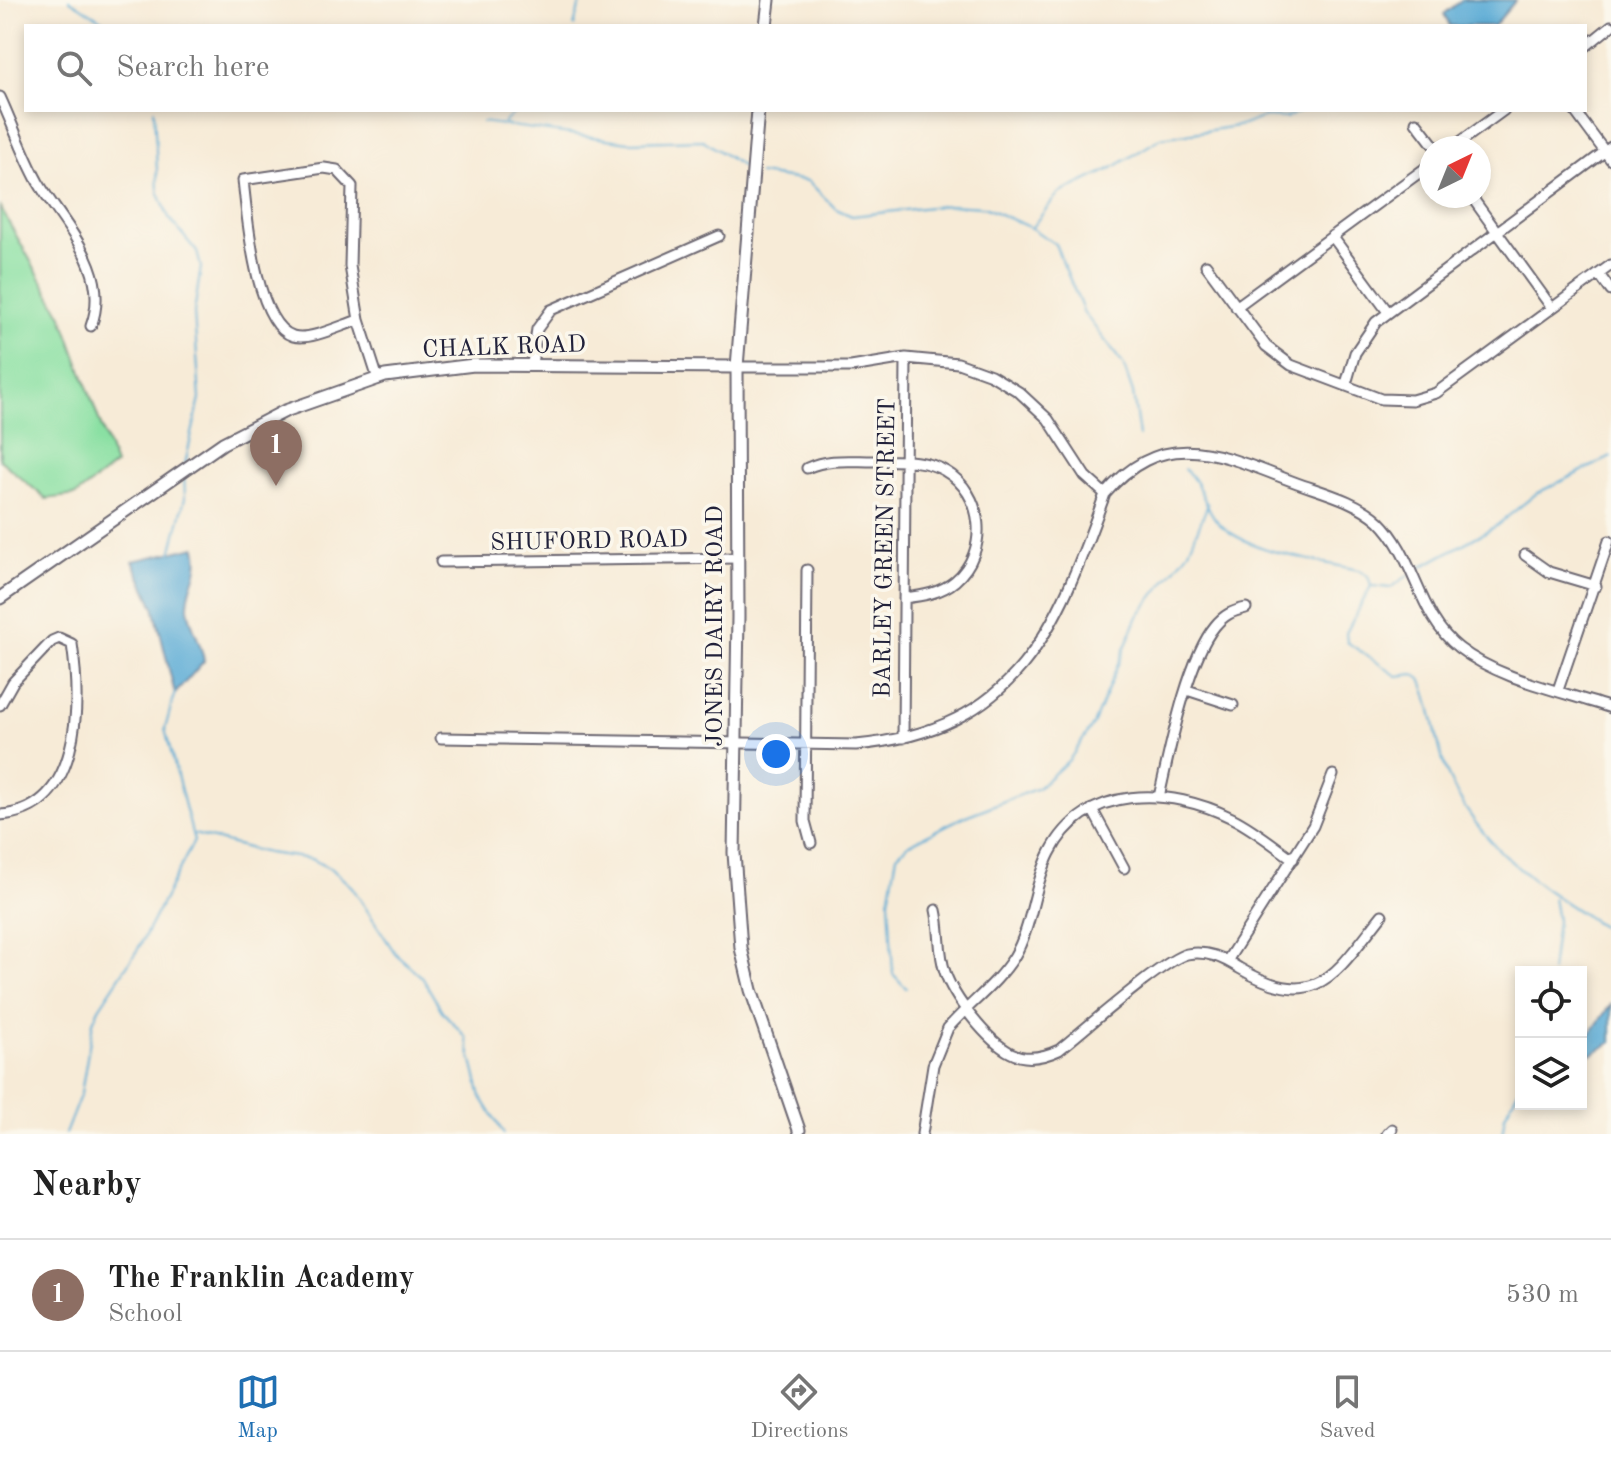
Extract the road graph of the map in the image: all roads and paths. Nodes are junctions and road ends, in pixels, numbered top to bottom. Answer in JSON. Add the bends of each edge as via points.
{"nodes":[{"id":1,"x":769,"y":0,"type":"edge"},
{"id":2,"x":766,"y":24,"type":"edge"},
{"id":3,"x":1611,"y":26,"type":"edge"},
{"id":4,"x":1587,"y":45,"type":"edge"},
{"id":5,"x":0,"y":97,"type":"edge"},
{"id":6,"x":758,"y":112,"type":"edge"},
{"id":7,"x":1501,"y":112,"type":"edge"},
{"id":8,"x":1576,"y":112,"type":"edge"},
{"id":9,"x":1416,"y":122,"type":"dead end"},
{"id":10,"x":1427,"y":136,"type":"edge"},
{"id":11,"x":1468,"y":136,"type":"edge"},
{"id":12,"x":1609,"y":153,"type":"edge"},
{"id":13,"x":1419,"y":173,"type":"edge"},
{"id":14,"x":1480,"y":208,"type":"edge"},
{"id":15,"x":1497,"y":232,"type":"junction"},
{"id":16,"x":719,"y":236,"type":"dead end"},
{"id":17,"x":1332,"y":236,"type":"junction"},
{"id":18,"x":1206,"y":265,"type":"dead end"},
{"id":19,"x":1611,"y":265,"type":"edge"},
{"id":20,"x":1599,"y":274,"type":"junction"},
{"id":21,"x":1611,"y":291,"type":"edge"},
{"id":22,"x":1236,"y":307,"type":"junction"},
{"id":23,"x":1552,"y":308,"type":"junction"},
{"id":24,"x":1388,"y":312,"type":"junction"},
{"id":25,"x":359,"y":320,"type":"junction"},
{"id":26,"x":91,"y":326,"type":"dead end"},
{"id":27,"x":906,"y":358,"type":"junction"},
{"id":28,"x":532,"y":364,"type":"junction"},
{"id":29,"x":737,"y":367,"type":"junction"},
{"id":30,"x":378,"y":379,"type":"junction"},
{"id":31,"x":1346,"y":384,"type":"junction"},
{"id":32,"x":905,"y":462,"type":"junction"},
{"id":33,"x":807,"y":468,"type":"dead end"},
{"id":34,"x":1105,"y":494,"type":"junction"},
{"id":35,"x":1609,"y":541,"type":"edge"},
{"id":36,"x":1525,"y":555,"type":"dead end"},
{"id":37,"x":738,"y":558,"type":"junction"},
{"id":38,"x":441,"y":562,"type":"dead end"},
{"id":39,"x":807,"y":570,"type":"dead end"},
{"id":40,"x":1596,"y":586,"type":"junction"},
{"id":41,"x":0,"y":598,"type":"edge"},
{"id":42,"x":904,"y":598,"type":"junction"},
{"id":43,"x":1246,"y":608,"type":"dead end"},
{"id":44,"x":3,"y":690,"type":"edge"},
{"id":45,"x":1187,"y":690,"type":"junction"},
{"id":46,"x":1558,"y":690,"type":"junction"},
{"id":47,"x":0,"y":705,"type":"edge"},
{"id":48,"x":1233,"y":705,"type":"dead end"},
{"id":49,"x":1611,"y":708,"type":"edge"},
{"id":50,"x":441,"y":738,"type":"dead end"},
{"id":51,"x":903,"y":738,"type":"junction"},
{"id":52,"x":736,"y":741,"type":"junction"},
{"id":53,"x":805,"y":744,"type":"junction"},
{"id":54,"x":1333,"y":775,"type":"dead end"},
{"id":55,"x":1159,"y":797,"type":"junction"},
{"id":56,"x":1092,"y":809,"type":"junction"},
{"id":57,"x":0,"y":815,"type":"edge"},
{"id":58,"x":811,"y":843,"type":"dead end"},
{"id":59,"x":1293,"y":859,"type":"junction"},
{"id":60,"x":1124,"y":868,"type":"dead end"},
{"id":61,"x":936,"y":910,"type":"dead end"},
{"id":62,"x":1382,"y":915,"type":"dead end"},
{"id":63,"x":1227,"y":961,"type":"junction"},
{"id":64,"x":965,"y":1009,"type":"junction"},
{"id":65,"x":799,"y":1132,"type":"edge"},
{"id":66,"x":922,"y":1134,"type":"edge"}],
"edges":[{"from":1,"to":2,"type":"street"},
{"from":3,"to":4,"type":"street"},
{"from":5,"to":26,"type":"street","via":[[36,179],[89,262],[97,301]]},
{"from":6,"to":29,"type":"street","name":"JONES DAIRY ROAD"},
{"from":7,"to":11,"type":"street"},
{"from":8,"to":12,"type":"street"},
{"from":9,"to":10,"type":"street"},
{"from":12,"to":15,"type":"street"},
{"from":13,"to":17,"type":"street"},
{"from":14,"to":15,"type":"street"},
{"from":15,"to":23,"type":"street"},
{"from":15,"to":24,"type":"street"},
{"from":16,"to":28,"type":"street","via":[[551,310],[537,329]]},
{"from":17,"to":22,"type":"street"},
{"from":17,"to":24,"type":"street"},
{"from":18,"to":22,"type":"street"},
{"from":19,"to":20,"type":"street"},
{"from":20,"to":21,"type":"street"},
{"from":20,"to":23,"type":"street"},
{"from":22,"to":31,"type":"street","via":[[1279,357]]},
{"from":23,"to":31,"type":"street","via":[[1424,398],[1381,399]]},
{"from":24,"to":31,"type":"street","via":[[1361,340]]},
{"from":25,"to":25,"type":"street","via":[[301,337],[282,330],[258,280],[243,180],[324,168],[348,177],[353,195],[350,266]]},
{"from":25,"to":30,"type":"street"},
{"from":27,"to":29,"type":"street","via":[[851,367]]},
{"from":27,"to":32,"type":"street","name":"BARLEY GREEN STREET"},
{"from":27,"to":34,"type":"street","via":[[958,363],[1019,392],[1048,419],[1085,476]]},
{"from":28,"to":29,"type":"street","name":"CHALK ROAD"},
{"from":28,"to":30,"type":"street","name":"CHALK ROAD","via":[[439,367]]},
{"from":29,"to":37,"type":"street","name":"JONES DAIRY ROAD"},
{"from":30,"to":41,"type":"street","name":"CHALK ROAD","via":[[285,411],[223,443]]},
{"from":32,"to":33,"type":"street","via":[[822,461]]},
{"from":32,"to":42,"type":"street","name":"BARLEY GREEN STREET"},
{"from":32,"to":42,"type":"street","via":[[931,465],[957,480],[972,500],[979,531],[971,561],[955,581],[929,594]]},
{"from":34,"to":46,"type":"street","via":[[1127,470],[1148,458],[1176,450],[1200,451],[1355,505],[1390,535],[1424,605],[1447,638],[1485,665]]},
{"from":34,"to":51,"type":"street","via":[[1064,604],[1024,665],[970,713]]},
{"from":35,"to":40,"type":"street"},
{"from":36,"to":40,"type":"street","via":[[1549,572]]},
{"from":37,"to":38,"type":"street","name":"SHUFORD ROAD"},
{"from":37,"to":52,"type":"street","name":"JONES DAIRY ROAD"},
{"from":39,"to":53,"type":"street"},
{"from":40,"to":46,"type":"street"},
{"from":42,"to":51,"type":"street","name":"BARLEY GREEN STREET"},
{"from":43,"to":45,"type":"street","via":[[1229,612],[1216,624]]},
{"from":44,"to":47,"type":"street"},
{"from":44,"to":57,"type":"street","via":[[52,641],[59,638],[72,644],[75,720],[61,780],[20,814]]},
{"from":45,"to":48,"type":"street"},
{"from":45,"to":55,"type":"street"},
{"from":46,"to":49,"type":"street"},
{"from":50,"to":52,"type":"street"},
{"from":51,"to":53,"type":"street","via":[[856,745]]},
{"from":52,"to":53,"type":"street"},
{"from":52,"to":65,"type":"street","name":"JONES DAIRY ROAD","via":[[734,853],[741,948]]},
{"from":53,"to":58,"type":"street","via":[[805,821]]},
{"from":54,"to":59,"type":"street"},
{"from":55,"to":56,"type":"street","via":[[1121,797]]},
{"from":55,"to":59,"type":"street","via":[[1231,818]]},
{"from":56,"to":60,"type":"street"},
{"from":56,"to":64,"type":"street","via":[[1067,829],[1049,854],[1014,956]]},
{"from":59,"to":63,"type":"street"},
{"from":61,"to":64,"type":"street","via":[[945,972]]},
{"from":62,"to":63,"type":"street","via":[[1335,972],[1318,984],[1285,989]]},
{"from":63,"to":64,"type":"street","via":[[1199,953],[1173,960],[1059,1050],[1037,1058],[1012,1054]]},
{"from":64,"to":66,"type":"street","via":[[933,1065]]}]}
